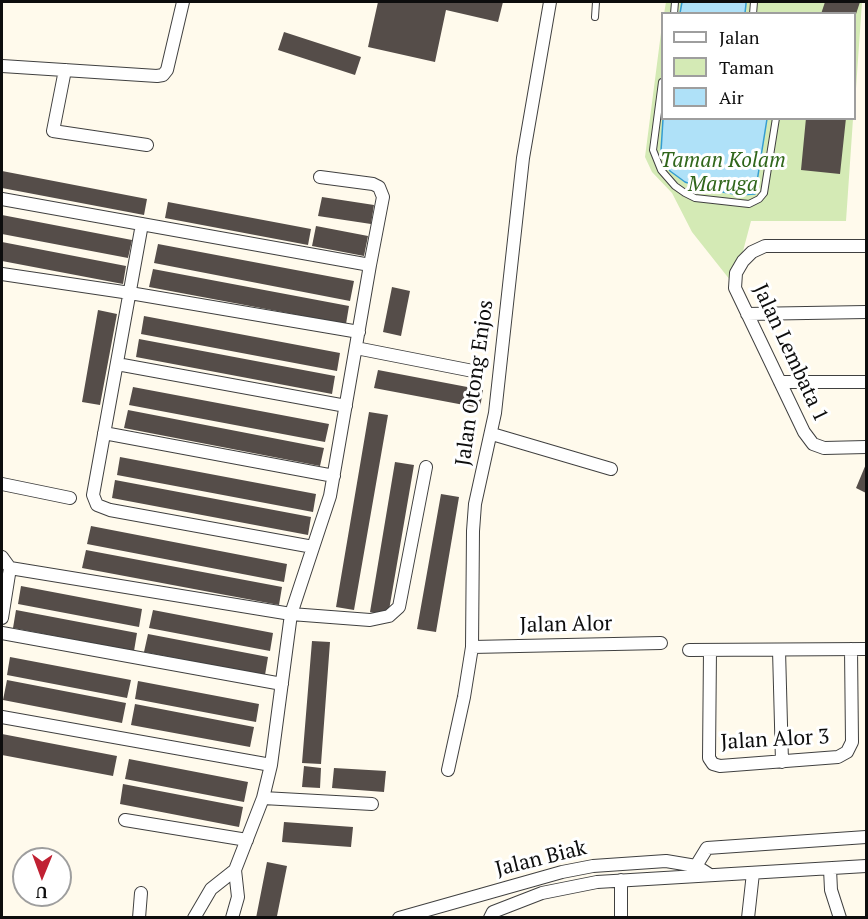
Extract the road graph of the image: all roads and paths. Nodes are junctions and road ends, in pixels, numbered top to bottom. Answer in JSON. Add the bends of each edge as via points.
{"nodes":[{"id":1,"x":183,"y":2,"type":"edge"},
{"id":2,"x":550,"y":2,"type":"edge"},
{"id":3,"x":596,"y":2,"type":"edge"},
{"id":4,"x":595,"y":17,"type":"dead end"},
{"id":5,"x":2,"y":66,"type":"edge"},
{"id":6,"x":65,"y":70,"type":"junction"},
{"id":7,"x":661,"y":96,"type":"edge"},
{"id":8,"x":776,"y":120,"type":"edge"},
{"id":9,"x":147,"y":145,"type":"dead end"},
{"id":10,"x":320,"y":177,"type":"dead end"},
{"id":11,"x":2,"y":199,"type":"edge"},
{"id":12,"x":142,"y":224,"type":"junction"},
{"id":13,"x":867,"y":246,"type":"edge"},
{"id":14,"x":370,"y":265,"type":"junction"},
{"id":15,"x":2,"y":274,"type":"edge"},
{"id":16,"x":130,"y":293,"type":"junction"},
{"id":17,"x":867,"y":312,"type":"edge"},
{"id":18,"x":747,"y":314,"type":"junction"},
{"id":19,"x":359,"y":332,"type":"junction"},
{"id":20,"x":356,"y":348,"type":"junction"},
{"id":21,"x":117,"y":364,"type":"junction"},
{"id":22,"x":478,"y":372,"type":"dead end"},
{"id":23,"x":780,"y":382,"type":"junction"},
{"id":24,"x":867,"y":382,"type":"edge"},
{"id":25,"x":346,"y":406,"type":"junction"},
{"id":26,"x":104,"y":433,"type":"junction"},
{"id":27,"x":492,"y":434,"type":"junction"},
{"id":28,"x":867,"y":447,"type":"edge"},
{"id":29,"x":426,"y":467,"type":"dead end"},
{"id":30,"x":611,"y":468,"type":"dead end"},
{"id":31,"x":334,"y":477,"type":"junction"},
{"id":32,"x":2,"y":484,"type":"edge"},
{"id":33,"x":70,"y":498,"type":"dead end"},
{"id":34,"x":313,"y":547,"type":"junction"},
{"id":35,"x":2,"y":557,"type":"edge"},
{"id":36,"x":10,"y":567,"type":"junction"},
{"id":37,"x":291,"y":614,"type":"junction"},
{"id":38,"x":2,"y":618,"type":"edge"},
{"id":39,"x":2,"y":633,"type":"edge"},
{"id":40,"x":661,"y":644,"type":"dead end"},
{"id":41,"x":471,"y":647,"type":"junction"},
{"id":42,"x":851,"y":649,"type":"junction"},
{"id":43,"x":867,"y":649,"type":"edge"},
{"id":44,"x":689,"y":650,"type":"dead end"},
{"id":45,"x":710,"y":650,"type":"junction"},
{"id":46,"x":779,"y":650,"type":"junction"},
{"id":47,"x":282,"y":684,"type":"junction"},
{"id":48,"x":2,"y":717,"type":"edge"},
{"id":49,"x":782,"y":762,"type":"junction"},
{"id":50,"x":271,"y":765,"type":"junction"},
{"id":51,"x":448,"y":770,"type":"dead end"},
{"id":52,"x":263,"y":798,"type":"junction"},
{"id":53,"x":372,"y":804,"type":"dead end"},
{"id":54,"x":125,"y":820,"type":"dead end"},
{"id":55,"x":867,"y":837,"type":"edge"},
{"id":56,"x":247,"y":840,"type":"junction"},
{"id":57,"x":696,"y":866,"type":"junction"},
{"id":58,"x":867,"y":866,"type":"edge"},
{"id":59,"x":830,"y":868,"type":"junction"},
{"id":60,"x":236,"y":870,"type":"junction"},
{"id":61,"x":753,"y":873,"type":"junction"},
{"id":62,"x":710,"y":875,"type":"junction"},
{"id":63,"x":621,"y":880,"type":"junction"},
{"id":64,"x":141,"y":893,"type":"dead end"},
{"id":65,"x":512,"y":904,"type":"junction"},
{"id":66,"x":490,"y":916,"type":"edge"},
{"id":67,"x":139,"y":918,"type":"edge"},
{"id":68,"x":194,"y":918,"type":"edge"},
{"id":69,"x":232,"y":918,"type":"edge"},
{"id":70,"x":399,"y":918,"type":"edge"},
{"id":71,"x":512,"y":918,"type":"edge"},
{"id":72,"x":621,"y":918,"type":"edge"},
{"id":73,"x":748,"y":918,"type":"edge"},
{"id":74,"x":840,"y":918,"type":"edge"}],
"edges":[{"from":1,"to":6,"type":"street","via":[[164,75]]},
{"from":2,"to":27,"type":"street","name":"Jalan Otong Enjos","via":[[523,158]]},
{"from":3,"to":4,"type":"lane"},
{"from":5,"to":6,"type":"street"},
{"from":6,"to":9,"type":"street","via":[[53,131]]},
{"from":7,"to":8,"type":"lane","via":[[653,150],[675,186],[695,198],[749,204],[759,199],[764,193]]},
{"from":10,"to":14,"type":"street","via":[[379,187],[383,197]]},
{"from":11,"to":12,"type":"street"},
{"from":12,"to":14,"type":"street"},
{"from":12,"to":16,"type":"street"},
{"from":13,"to":18,"type":"street","name":"Jalan Lembata 1","via":[[765,246],[752,252],[736,273],[735,288]]},
{"from":14,"to":19,"type":"street"},
{"from":15,"to":16,"type":"street"},
{"from":16,"to":19,"type":"street"},
{"from":16,"to":21,"type":"street"},
{"from":17,"to":18,"type":"street"},
{"from":18,"to":23,"type":"street","name":"Jalan Lembata 1"},
{"from":19,"to":20,"type":"street"},
{"from":20,"to":22,"type":"street"},
{"from":20,"to":25,"type":"street"},
{"from":21,"to":25,"type":"street"},
{"from":21,"to":26,"type":"street"},
{"from":23,"to":24,"type":"street"},
{"from":23,"to":28,"type":"street","name":"Jalan Lembata 1","via":[[813,444],[824,448]]},
{"from":25,"to":31,"type":"street"},
{"from":26,"to":31,"type":"street"},
{"from":26,"to":34,"type":"street","via":[[93,495],[97,505]]},
{"from":27,"to":30,"type":"street"},
{"from":27,"to":41,"type":"street","name":"Jalan Otong Enjos","via":[[474,513]]},
{"from":29,"to":37,"type":"street","via":[[399,607],[389,616],[370,620]]},
{"from":31,"to":34,"type":"street"},
{"from":32,"to":33,"type":"street"},
{"from":34,"to":37,"type":"street"},
{"from":35,"to":36,"type":"street"},
{"from":36,"to":37,"type":"street"},
{"from":36,"to":38,"type":"street"},
{"from":37,"to":47,"type":"street"},
{"from":39,"to":47,"type":"street"},
{"from":40,"to":41,"type":"street","name":"Jalan Alor"},
{"from":41,"to":51,"type":"street","name":"Jalan Otong Enjos"},
{"from":42,"to":43,"type":"street"},
{"from":42,"to":46,"type":"street"},
{"from":42,"to":49,"type":"street","name":"Jalan Alor 3","via":[[852,742],[847,752],[838,757]]},
{"from":44,"to":45,"type":"street"},
{"from":45,"to":46,"type":"street"},
{"from":45,"to":49,"type":"street","name":"Jalan Alor 3","via":[[709,758],[720,766]]},
{"from":46,"to":49,"type":"street"},
{"from":47,"to":50,"type":"street"},
{"from":48,"to":50,"type":"street"},
{"from":50,"to":52,"type":"street"},
{"from":52,"to":53,"type":"street"},
{"from":52,"to":56,"type":"street"},
{"from":54,"to":56,"type":"street"},
{"from":55,"to":57,"type":"street","via":[[707,848]]},
{"from":56,"to":60,"type":"street"},
{"from":57,"to":62,"type":"street","name":"Jalan Biak"},
{"from":57,"to":70,"type":"street","name":"Jalan Biak","via":[[666,861],[592,866]]},
{"from":58,"to":59,"type":"street","name":"Jalan Biak"},
{"from":59,"to":61,"type":"street","name":"Jalan Biak"},
{"from":59,"to":74,"type":"street","via":[[831,890]]},
{"from":60,"to":68,"type":"street","via":[[211,889]]},
{"from":60,"to":69,"type":"street","via":[[238,897]]},
{"from":61,"to":62,"type":"street","name":"Jalan Biak"},
{"from":61,"to":73,"type":"street"},
{"from":62,"to":63,"type":"street","name":"Jalan Biak"},
{"from":63,"to":65,"type":"street","name":"Jalan Biak","via":[[573,885]]},
{"from":63,"to":72,"type":"street"},
{"from":64,"to":67,"type":"street"},
{"from":65,"to":66,"type":"street","name":"Jalan Biak"},
{"from":65,"to":71,"type":"street"}]}
